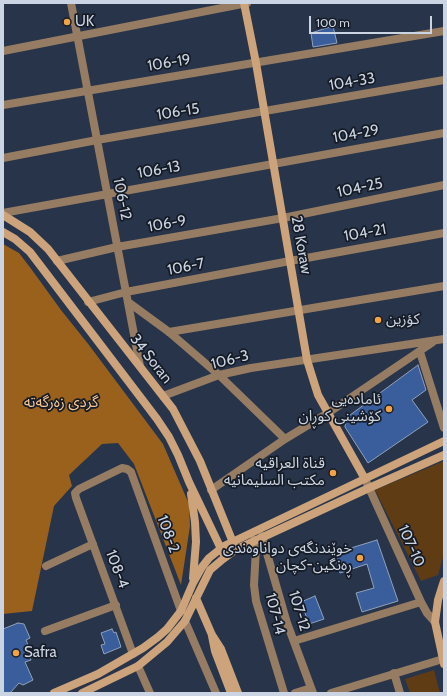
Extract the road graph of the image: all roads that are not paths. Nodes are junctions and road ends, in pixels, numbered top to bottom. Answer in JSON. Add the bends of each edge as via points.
{"nodes":[{"id":1,"x":71,"y":3,"type":"edge"},
{"id":2,"x":245,"y":3,"type":"edge"},
{"id":3,"x":444,"y":31,"type":"edge"},
{"id":4,"x":77,"y":37,"type":"junction"},
{"id":5,"x":3,"y":50,"type":"edge"},
{"id":6,"x":256,"y":62,"type":"junction"},
{"id":7,"x":444,"y":80,"type":"edge"},
{"id":8,"x":87,"y":90,"type":"junction"},
{"id":9,"x":3,"y":106,"type":"edge"},
{"id":10,"x":264,"y":112,"type":"junction"},
{"id":11,"x":444,"y":133,"type":"edge"},
{"id":12,"x":97,"y":140,"type":"junction"},
{"id":13,"x":3,"y":158,"type":"edge"},
{"id":14,"x":273,"y":164,"type":"junction"},
{"id":15,"x":444,"y":185,"type":"edge"},
{"id":16,"x":107,"y":194,"type":"junction"},
{"id":17,"x":3,"y":214,"type":"edge"},
{"id":18,"x":283,"y":218,"type":"junction"},
{"id":19,"x":3,"y":232,"type":"edge"},
{"id":20,"x":444,"y":233,"type":"edge"},
{"id":21,"x":117,"y":247,"type":"junction"},
{"id":22,"x":57,"y":261,"type":"junction"},
{"id":23,"x":290,"y":261,"type":"junction"},
{"id":24,"x":444,"y":286,"type":"edge"},
{"id":25,"x":126,"y":292,"type":"junction"},
{"id":26,"x":88,"y":302,"type":"junction"},
{"id":27,"x":128,"y":302,"type":"junction"},
{"id":28,"x":299,"y":311,"type":"junction"},
{"id":29,"x":169,"y":332,"type":"junction"},
{"id":30,"x":444,"y":339,"type":"edge"},
{"id":31,"x":434,"y":341,"type":"junction"},
{"id":32,"x":420,"y":352,"type":"junction"},
{"id":33,"x":307,"y":360,"type":"junction"},
{"id":34,"x":140,"y":366,"type":"junction"},
{"id":35,"x":219,"y":375,"type":"junction"},
{"id":36,"x":163,"y":396,"type":"junction"},
{"id":37,"x":328,"y":413,"type":"junction"},
{"id":38,"x":444,"y":428,"type":"edge"},
{"id":39,"x":285,"y":440,"type":"junction"},
{"id":40,"x":444,"y":441,"type":"edge"},
{"id":41,"x":444,"y":455,"type":"edge"},
{"id":42,"x":365,"y":479,"type":"junction"},
{"id":43,"x":189,"y":482,"type":"junction"},
{"id":44,"x":369,"y":488,"type":"junction"},
{"id":45,"x":211,"y":490,"type":"junction"},
{"id":46,"x":76,"y":493,"type":"joint"},
{"id":47,"x":262,"y":536,"type":"junction"},
{"id":48,"x":254,"y":540,"type":"junction"},
{"id":49,"x":232,"y":541,"type":"junction"},
{"id":50,"x":93,"y":544,"type":"junction"},
{"id":51,"x":220,"y":548,"type":"junction"},
{"id":52,"x":235,"y":550,"type":"junction"},
{"id":53,"x":225,"y":557,"type":"junction"},
{"id":54,"x":46,"y":566,"type":"dead end"},
{"id":55,"x":444,"y":580,"type":"edge"},
{"id":56,"x":192,"y":583,"type":"junction"},
{"id":57,"x":196,"y":598,"type":"junction"},
{"id":58,"x":421,"y":602,"type":"junction"},
{"id":59,"x":116,"y":605,"type":"junction"},
{"id":60,"x":180,"y":611,"type":"junction"},
{"id":61,"x":185,"y":621,"type":"junction"},
{"id":62,"x":435,"y":622,"type":"junction"},
{"id":63,"x":45,"y":631,"type":"dead end"},
{"id":64,"x":212,"y":635,"type":"junction"},
{"id":65,"x":294,"y":642,"type":"junction"},
{"id":66,"x":133,"y":654,"type":"junction"},
{"id":67,"x":443,"y":661,"type":"edge"},
{"id":68,"x":138,"y":666,"type":"junction"},
{"id":69,"x":394,"y":673,"type":"junction"},
{"id":70,"x":312,"y":690,"type":"edge"},
{"id":71,"x":54,"y":693,"type":"edge"},
{"id":72,"x":82,"y":693,"type":"edge"},
{"id":73,"x":150,"y":693,"type":"edge"},
{"id":74,"x":216,"y":693,"type":"edge"},
{"id":75,"x":231,"y":693,"type":"edge"},
{"id":76,"x":238,"y":693,"type":"edge"},
{"id":77,"x":284,"y":693,"type":"edge"},
{"id":78,"x":295,"y":693,"type":"edge"},
{"id":79,"x":331,"y":693,"type":"edge"},
{"id":80,"x":400,"y":693,"type":"edge"}],
"edges":[{"from":1,"to":4,"type":"street","name":"106-12"},
{"from":2,"to":4,"type":"street"},
{"from":2,"to":6,"type":"main road","name":"28 Koraw"},
{"from":3,"to":6,"type":"street","name":"106-19"},
{"from":4,"to":5,"type":"street"},
{"from":4,"to":8,"type":"street","name":"106-12"},
{"from":6,"to":8,"type":"street","name":"106-19"},
{"from":6,"to":10,"type":"main road","name":"28 Koraw"},
{"from":7,"to":10,"type":"street","name":"104-33"},
{"from":8,"to":9,"type":"street","name":"106-19"},
{"from":8,"to":12,"type":"street","name":"106-12"},
{"from":10,"to":12,"type":"street","name":"106-15"},
{"from":10,"to":14,"type":"main road","name":"28 Koraw"},
{"from":11,"to":14,"type":"street","name":"104-29"},
{"from":12,"to":13,"type":"street","name":"106-15"},
{"from":12,"to":16,"type":"street","name":"106-12"},
{"from":14,"to":16,"type":"street","name":"106-13"},
{"from":14,"to":18,"type":"main road","name":"28 Koraw"},
{"from":15,"to":18,"type":"street","name":"104-25"},
{"from":16,"to":17,"type":"street","name":"106-13"},
{"from":16,"to":21,"type":"street","name":"106-12"},
{"from":17,"to":22,"type":"main road","name":"34 Soran","via":[[30,232]]},
{"from":18,"to":21,"type":"street","name":"106-9"},
{"from":18,"to":23,"type":"main road","name":"28 Koraw"},
{"from":19,"to":43,"type":"main road","name":"34 Soran","via":[[30,252],[130,383],[169,437]]},
{"from":20,"to":23,"type":"street","name":"104-21"},
{"from":21,"to":22,"type":"street","name":"106-9"},
{"from":21,"to":25,"type":"street","name":"106-12"},
{"from":22,"to":26,"type":"main road","name":"34 Soran"},
{"from":23,"to":25,"type":"street","name":"106-7"},
{"from":23,"to":28,"type":"main road","name":"28 Koraw"},
{"from":24,"to":28,"type":"street"},
{"from":25,"to":26,"type":"street","name":"106-7"},
{"from":25,"to":27,"type":"street","name":"106-12"},
{"from":26,"to":34,"type":"main road","name":"34 Soran"},
{"from":27,"to":29,"type":"street"},
{"from":27,"to":34,"type":"street","name":"106-12"},
{"from":28,"to":29,"type":"street"},
{"from":28,"to":33,"type":"main road","name":"28 Koraw"},
{"from":29,"to":35,"type":"street"},
{"from":30,"to":31,"type":"street","name":"106-3"},
{"from":31,"to":32,"type":"street"},
{"from":31,"to":33,"type":"street","name":"106-3"},
{"from":32,"to":37,"type":"street"},
{"from":32,"to":38,"type":"street"},
{"from":33,"to":35,"type":"street","name":"106-3"},
{"from":33,"to":37,"type":"main road","name":"28 Koraw","via":[[318,395]]},
{"from":34,"to":36,"type":"main road","name":"34 Soran"},
{"from":35,"to":36,"type":"street","name":"106-3"},
{"from":35,"to":39,"type":"street"},
{"from":36,"to":45,"type":"main road","name":"34 Soran","via":[[189,437]]},
{"from":37,"to":39,"type":"street"},
{"from":37,"to":42,"type":"main road","name":"28 Koraw"},
{"from":39,"to":45,"type":"street"},
{"from":40,"to":42,"type":"main road"},
{"from":41,"to":44,"type":"main road"},
{"from":42,"to":44,"type":"street","name":"107-10"},
{"from":42,"to":49,"type":"main road"},
{"from":43,"to":51,"type":"main road","name":"34 Soran"},
{"from":43,"to":56,"type":"main road","via":[[196,536]]},
{"from":44,"to":47,"type":"main road"},
{"from":44,"to":58,"type":"street","name":"107-10"},
{"from":45,"to":49,"type":"main road","name":"34 Soran"},
{"from":46,"to":50,"type":"street","name":"108-4"},
{"from":46,"to":60,"type":"street","name":"108-2","via":[[79,489],[122,468],[130,472]]},
{"from":47,"to":48,"type":"main road"},
{"from":47,"to":65,"type":"street","name":"107-12"},
{"from":48,"to":52,"type":"main road"},
{"from":48,"to":77,"type":"street","name":"107-14","via":[[256,601]]},
{"from":49,"to":51,"type":"main road"},
{"from":49,"to":52,"type":"main road","name":"34 Soran"},
{"from":50,"to":54,"type":"street"},
{"from":50,"to":59,"type":"street","name":"108-4"},
{"from":51,"to":53,"type":"main road","name":"34 Soran"},
{"from":51,"to":56,"type":"main road","via":[[209,558]]},
{"from":52,"to":53,"type":"main road"},
{"from":53,"to":57,"type":"main road","via":[[210,570]]},
{"from":55,"to":62,"type":"main road"},
{"from":56,"to":60,"type":"main road"},
{"from":57,"to":61,"type":"main road"},
{"from":57,"to":64,"type":"main road"},
{"from":58,"to":62,"type":"street","name":"107-10"},
{"from":58,"to":65,"type":"street"},
{"from":59,"to":63,"type":"street"},
{"from":59,"to":66,"type":"street","name":"108-4"},
{"from":60,"to":66,"type":"main road","via":[[167,629]]},
{"from":61,"to":68,"type":"main road","via":[[167,642]]},
{"from":61,"to":74,"type":"street"},
{"from":62,"to":67,"type":"main road"},
{"from":64,"to":75,"type":"main road","via":[[215,651]]},
{"from":64,"to":76,"type":"main road","via":[[221,649]]},
{"from":65,"to":70,"type":"street","name":"107-12"},
{"from":66,"to":71,"type":"main road","via":[[98,674]]},
{"from":67,"to":69,"type":"street"},
{"from":68,"to":72,"type":"main road"},
{"from":68,"to":73,"type":"street"},
{"from":69,"to":79,"type":"street"},
{"from":69,"to":80,"type":"street"},
{"from":70,"to":78,"type":"street"}]}
